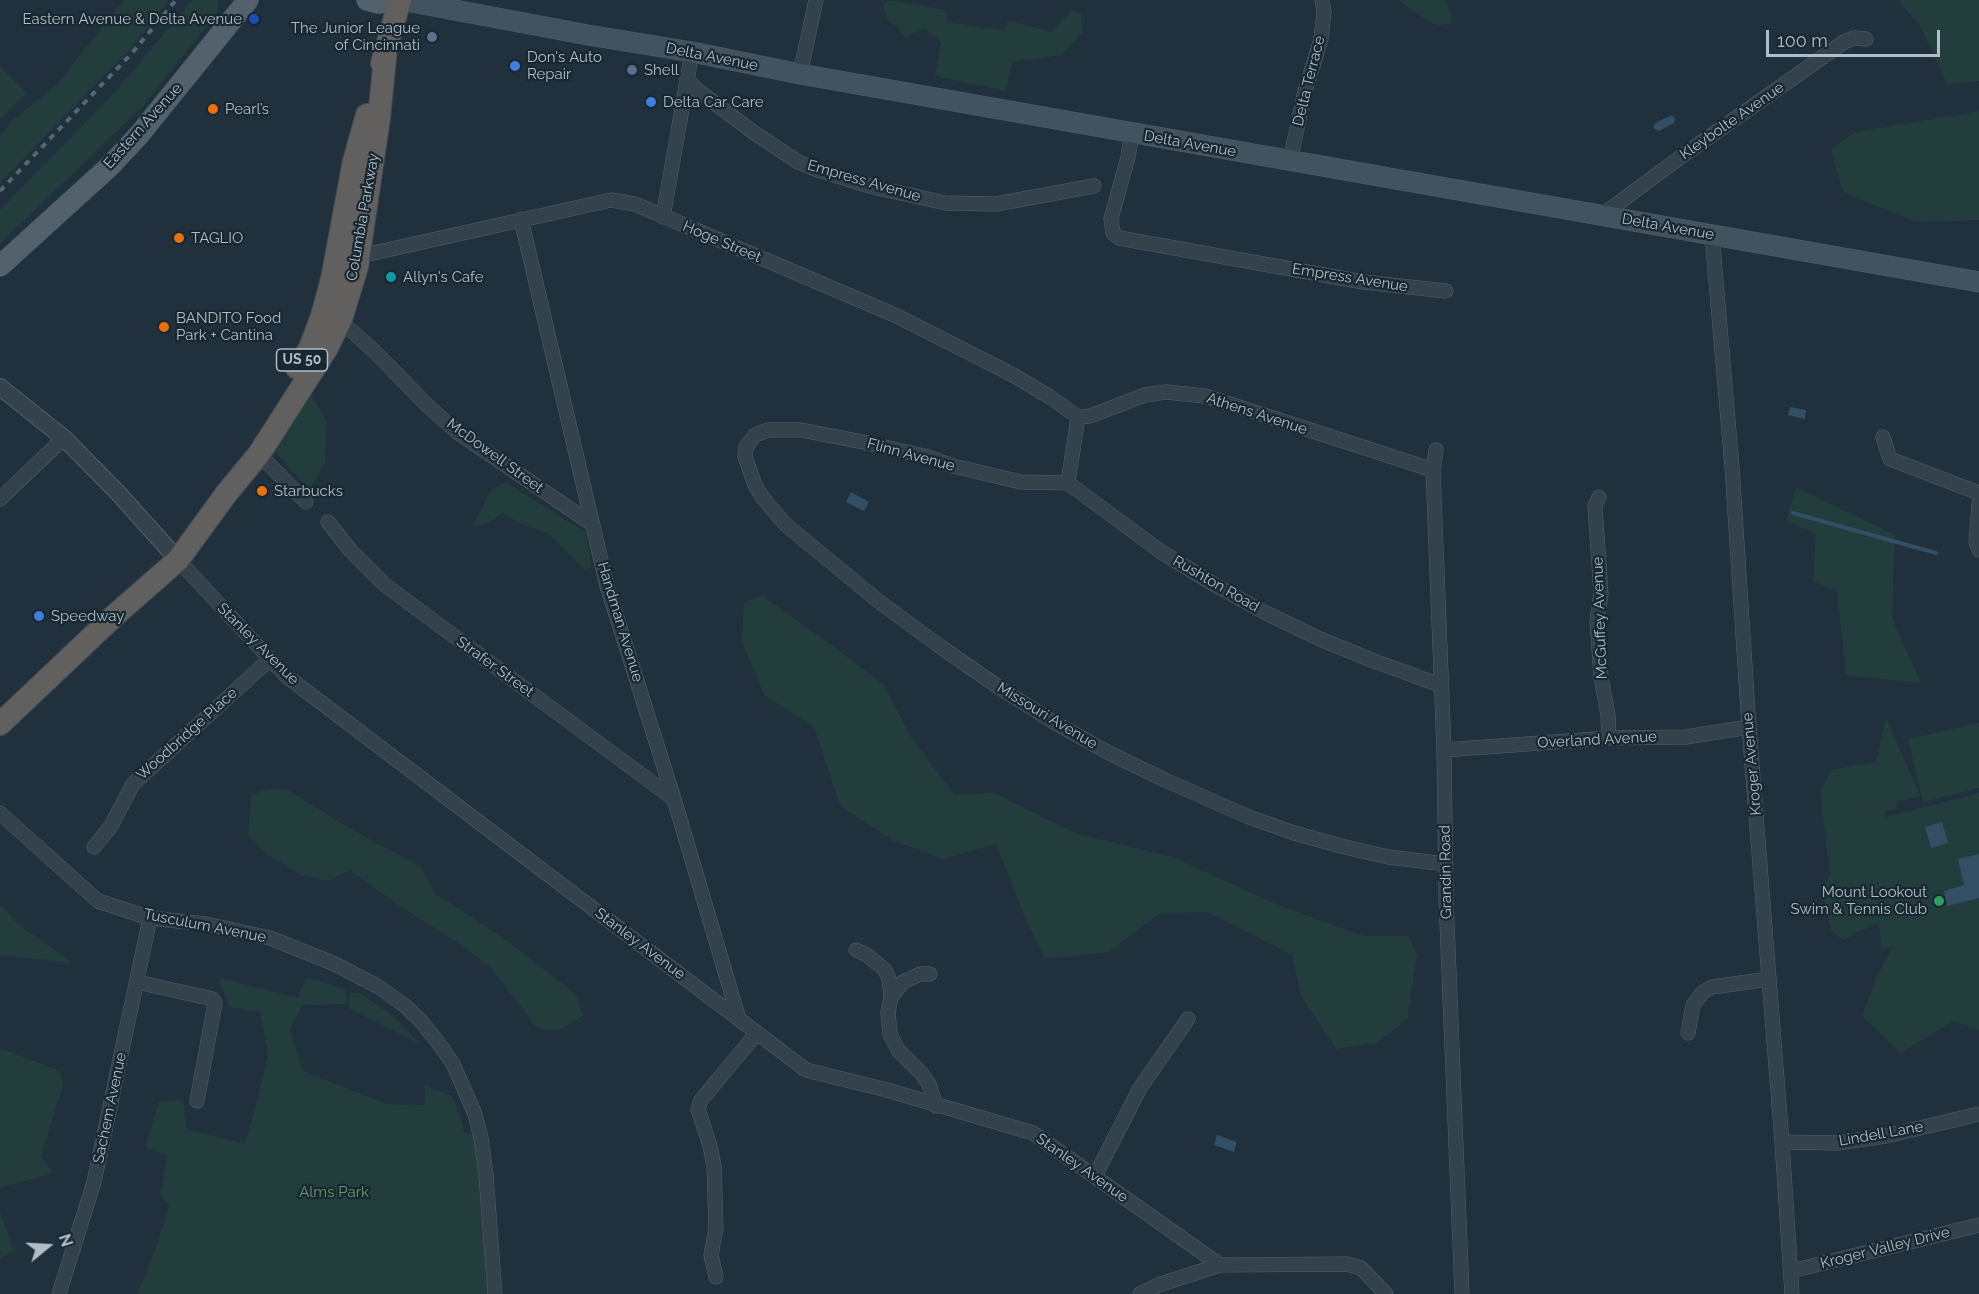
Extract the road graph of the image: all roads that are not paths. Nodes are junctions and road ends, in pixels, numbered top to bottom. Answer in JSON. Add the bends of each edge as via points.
{"nodes":[{"id":1,"x":367,"y":0,"type":"edge"},
{"id":2,"x":400,"y":0,"type":"edge"},
{"id":3,"x":816,"y":0,"type":"edge"},
{"id":4,"x":1322,"y":0,"type":"edge"},
{"id":5,"x":243,"y":3,"type":"edge"},
{"id":6,"x":1866,"y":39,"type":"dead end"},
{"id":7,"x":386,"y":48,"type":"junction"},
{"id":8,"x":692,"y":52,"type":"junction"},
{"id":9,"x":800,"y":74,"type":"junction"},
{"id":10,"x":687,"y":79,"type":"junction"},
{"id":11,"x":1132,"y":133,"type":"junction"},
{"id":12,"x":1290,"y":161,"type":"junction"},
{"id":13,"x":1094,"y":186,"type":"dead end"},
{"id":14,"x":1601,"y":216,"type":"junction"},
{"id":15,"x":663,"y":217,"type":"junction"},
{"id":16,"x":521,"y":219,"type":"junction"},
{"id":17,"x":1712,"y":235,"type":"junction"},
{"id":18,"x":348,"y":251,"type":"junction"},
{"id":19,"x":0,"y":266,"type":"edge"},
{"id":20,"x":1979,"y":282,"type":"edge"},
{"id":21,"x":1446,"y":291,"type":"dead end"},
{"id":22,"x":332,"y":315,"type":"junction"},
{"id":23,"x":0,"y":387,"type":"edge"},
{"id":24,"x":1078,"y":417,"type":"junction"},
{"id":25,"x":755,"y":435,"type":"joint"},
{"id":26,"x":1883,"y":436,"type":"dead end"},
{"id":27,"x":64,"y":438,"type":"junction"},
{"id":28,"x":1436,"y":450,"type":"dead end"},
{"id":29,"x":259,"y":454,"type":"junction"},
{"id":30,"x":1433,"y":471,"type":"junction"},
{"id":31,"x":1068,"y":483,"type":"junction"},
{"id":32,"x":1979,"y":493,"type":"edge"},
{"id":33,"x":226,"y":494,"type":"junction"},
{"id":34,"x":1599,"y":497,"type":"dead end"},
{"id":35,"x":0,"y":499,"type":"edge"},
{"id":36,"x":306,"y":502,"type":"dead end"},
{"id":37,"x":1979,"y":504,"type":"edge"},
{"id":38,"x":328,"y":522,"type":"dead end"},
{"id":39,"x":592,"y":524,"type":"junction"},
{"id":40,"x":1979,"y":550,"type":"edge"},
{"id":41,"x":178,"y":560,"type":"junction"},
{"id":42,"x":270,"y":659,"type":"junction"},
{"id":43,"x":1440,"y":684,"type":"junction"},
{"id":44,"x":0,"y":724,"type":"edge"},
{"id":45,"x":1749,"y":727,"type":"junction"},
{"id":46,"x":1609,"y":738,"type":"junction"},
{"id":47,"x":1444,"y":750,"type":"junction"},
{"id":48,"x":674,"y":799,"type":"junction"},
{"id":49,"x":0,"y":813,"type":"edge"},
{"id":50,"x":94,"y":847,"type":"dead end"},
{"id":51,"x":1446,"y":864,"type":"junction"},
{"id":52,"x":150,"y":918,"type":"junction"},
{"id":53,"x":856,"y":950,"type":"dead end"},
{"id":54,"x":930,"y":974,"type":"dead end"},
{"id":55,"x":1769,"y":979,"type":"junction"},
{"id":56,"x":136,"y":982,"type":"junction"},
{"id":57,"x":891,"y":997,"type":"junction"},
{"id":58,"x":1188,"y":1018,"type":"dead end"},
{"id":59,"x":739,"y":1019,"type":"junction"},
{"id":60,"x":757,"y":1033,"type":"junction"},
{"id":61,"x":1688,"y":1034,"type":"dead end"},
{"id":62,"x":197,"y":1101,"type":"dead end"},
{"id":63,"x":936,"y":1106,"type":"junction"},
{"id":64,"x":1979,"y":1114,"type":"edge"},
{"id":65,"x":1782,"y":1142,"type":"junction"},
{"id":66,"x":1095,"y":1176,"type":"junction"},
{"id":67,"x":1979,"y":1225,"type":"edge"},
{"id":68,"x":1220,"y":1265,"type":"junction"},
{"id":69,"x":1791,"y":1271,"type":"junction"},
{"id":70,"x":716,"y":1277,"type":"dead end"},
{"id":71,"x":59,"y":1294,"type":"edge"},
{"id":72,"x":495,"y":1294,"type":"edge"},
{"id":73,"x":1140,"y":1294,"type":"edge"},
{"id":74,"x":1386,"y":1294,"type":"edge"},
{"id":75,"x":1462,"y":1294,"type":"edge"},
{"id":76,"x":1792,"y":1294,"type":"edge"}],
"edges":[{"from":1,"to":2,"type":"main road","name":"Delta Avenue"},
{"from":2,"to":7,"type":"highway","name":"Columbia Parkway","number":"US 50"},
{"from":2,"to":8,"type":"main road","name":"Delta Avenue"},
{"from":3,"to":9,"type":"street"},
{"from":4,"to":12,"type":"street","name":"Delta Terrace","via":[[1321,39]]},
{"from":5,"to":19,"type":"main road","name":"Eastern Avenue","via":[[140,135]]},
{"from":6,"to":14,"type":"street","name":"Kleybolte Avenue","via":[[1844,42]]},
{"from":7,"to":18,"type":"highway","name":"Columbia Parkway","number":"US 50","via":[[379,118]]},
{"from":7,"to":18,"type":"highway","name":"Columbia Parkway","number":"US 50","via":[[344,212]]},
{"from":8,"to":9,"type":"main road","name":"Delta Avenue"},
{"from":8,"to":10,"type":"street"},
{"from":9,"to":11,"type":"main road","name":"Delta Avenue"},
{"from":10,"to":13,"type":"street","name":"Empress Avenue","via":[[798,162],[873,187],[946,203],[996,204]]},
{"from":10,"to":15,"type":"street"},
{"from":11,"to":12,"type":"main road","name":"Delta Avenue"},
{"from":11,"to":21,"type":"street","name":"Empress Avenue","via":[[1112,219],[1113,233],[1119,238],[1363,282]]},
{"from":12,"to":14,"type":"main road","name":"Delta Avenue"},
{"from":14,"to":17,"type":"main road","name":"Delta Avenue"},
{"from":15,"to":16,"type":"street","name":"Hoge Street","via":[[635,204],[611,200]]},
{"from":15,"to":24,"type":"street","name":"Hoge Street","via":[[897,316],[1013,375]]},
{"from":16,"to":18,"type":"street","name":"Hoge Street","via":[[369,254]]},
{"from":16,"to":39,"type":"street","name":"Handman Avenue"},
{"from":17,"to":20,"type":"main road","name":"Delta Avenue"},
{"from":17,"to":45,"type":"street","name":"Kroger Avenue"},
{"from":18,"to":22,"type":"highway","name":"Columbia Parkway","number":"US 50","via":[[357,267]]},
{"from":22,"to":29,"type":"highway","name":"Columbia Parkway","number":"US 50","via":[[327,348]]},
{"from":22,"to":33,"type":"highway","name":"Columbia Parkway","number":"US 50","via":[[240,461]]},
{"from":22,"to":39,"type":"street","name":"McDowell Street","via":[[457,432]]},
{"from":23,"to":27,"type":"street","name":"Stanley Avenue"},
{"from":24,"to":30,"type":"street","name":"Athens Avenue","via":[[1145,395],[1166,392],[1205,396]]},
{"from":24,"to":31,"type":"street"},
{"from":25,"to":31,"type":"street","name":"Flinn Avenue","via":[[768,430],[801,430],[874,444],[1021,482]]},
{"from":25,"to":51,"type":"street","name":"Missouri Avenue","via":[[746,447],[749,470],[763,498],[785,524],[877,600],[1018,700],[1111,754],[1249,817],[1341,846]]},
{"from":26,"to":32,"type":"street","via":[[1890,459]]},
{"from":27,"to":35,"type":"street"},
{"from":27,"to":41,"type":"street","name":"Stanley Avenue"},
{"from":28,"to":30,"type":"street","name":"Grandin Road"},
{"from":29,"to":33,"type":"highway","name":"Columbia Parkway","number":"US 50"},
{"from":29,"to":36,"type":"street"},
{"from":30,"to":43,"type":"street","name":"Grandin Road"},
{"from":31,"to":43,"type":"street","name":"Rushton Road","via":[[1160,551],[1262,611],[1374,662]]},
{"from":33,"to":41,"type":"highway","name":"Columbia Parkway","number":"US 50"},
{"from":34,"to":46,"type":"street","name":"McGuffey Avenue","via":[[1595,506],[1601,594],[1597,621]]},
{"from":37,"to":40,"type":"street"},
{"from":38,"to":48,"type":"street","name":"Strafer Street","via":[[385,585]]},
{"from":39,"to":48,"type":"street","name":"Handman Avenue"},
{"from":41,"to":42,"type":"street","name":"Stanley Avenue"},
{"from":41,"to":44,"type":"highway","name":"Columbia Parkway","number":"US 50"},
{"from":42,"to":50,"type":"street","name":"Woodbridge Place","via":[[133,784],[111,826]]},
{"from":42,"to":59,"type":"street","name":"Stanley Avenue","via":[[298,686]]},
{"from":43,"to":47,"type":"street","name":"Grandin Road"},
{"from":45,"to":46,"type":"street","name":"Overland Avenue","via":[[1686,737]]},
{"from":45,"to":55,"type":"street","name":"Kroger Avenue"},
{"from":46,"to":47,"type":"street","name":"Overland Avenue"},
{"from":47,"to":51,"type":"street","name":"Grandin Road"},
{"from":48,"to":59,"type":"street","name":"Handman Avenue"},
{"from":49,"to":52,"type":"street","name":"Tusculum Avenue","via":[[98,901]]},
{"from":51,"to":75,"type":"street","name":"Grandin Road"},
{"from":52,"to":56,"type":"street","name":"Sachem Avenue"},
{"from":52,"to":72,"type":"street","name":"Tusculum Avenue","via":[[231,928],[280,942],[379,987],[420,1020],[453,1064],[475,1114],[484,1148]]},
{"from":53,"to":57,"type":"street","via":[[885,970]]},
{"from":54,"to":57,"type":"street","via":[[911,977]]},
{"from":55,"to":61,"type":"street","via":[[1712,987],[1703,992],[1694,1005]]},
{"from":55,"to":65,"type":"street","name":"Kroger Avenue"},
{"from":56,"to":62,"type":"street","via":[[213,999]]},
{"from":56,"to":71,"type":"street","name":"Sachem Avenue","via":[[94,1182]]},
{"from":57,"to":63,"type":"street","via":[[890,1034],[898,1050],[929,1084]]},
{"from":58,"to":66,"type":"street","via":[[1140,1088]]},
{"from":59,"to":60,"type":"street","name":"Stanley Avenue"},
{"from":60,"to":63,"type":"street","name":"Stanley Avenue","via":[[806,1070]]},
{"from":60,"to":70,"type":"street","via":[[701,1100],[698,1109],[714,1166],[716,1228],[711,1256]]},
{"from":63,"to":66,"type":"street","name":"Stanley Avenue","via":[[1033,1133]]},
{"from":64,"to":65,"type":"street","name":"Lindell Lane","via":[[1837,1143]]},
{"from":65,"to":69,"type":"street","name":"Kroger Avenue"},
{"from":66,"to":68,"type":"street","name":"Stanley Avenue"},
{"from":67,"to":69,"type":"street","name":"Kroger Valley Drive"},
{"from":68,"to":73,"type":"street"},
{"from":68,"to":74,"type":"street","via":[[1347,1264],[1361,1268]]},
{"from":69,"to":76,"type":"street","name":"Kroger Avenue"}]}
